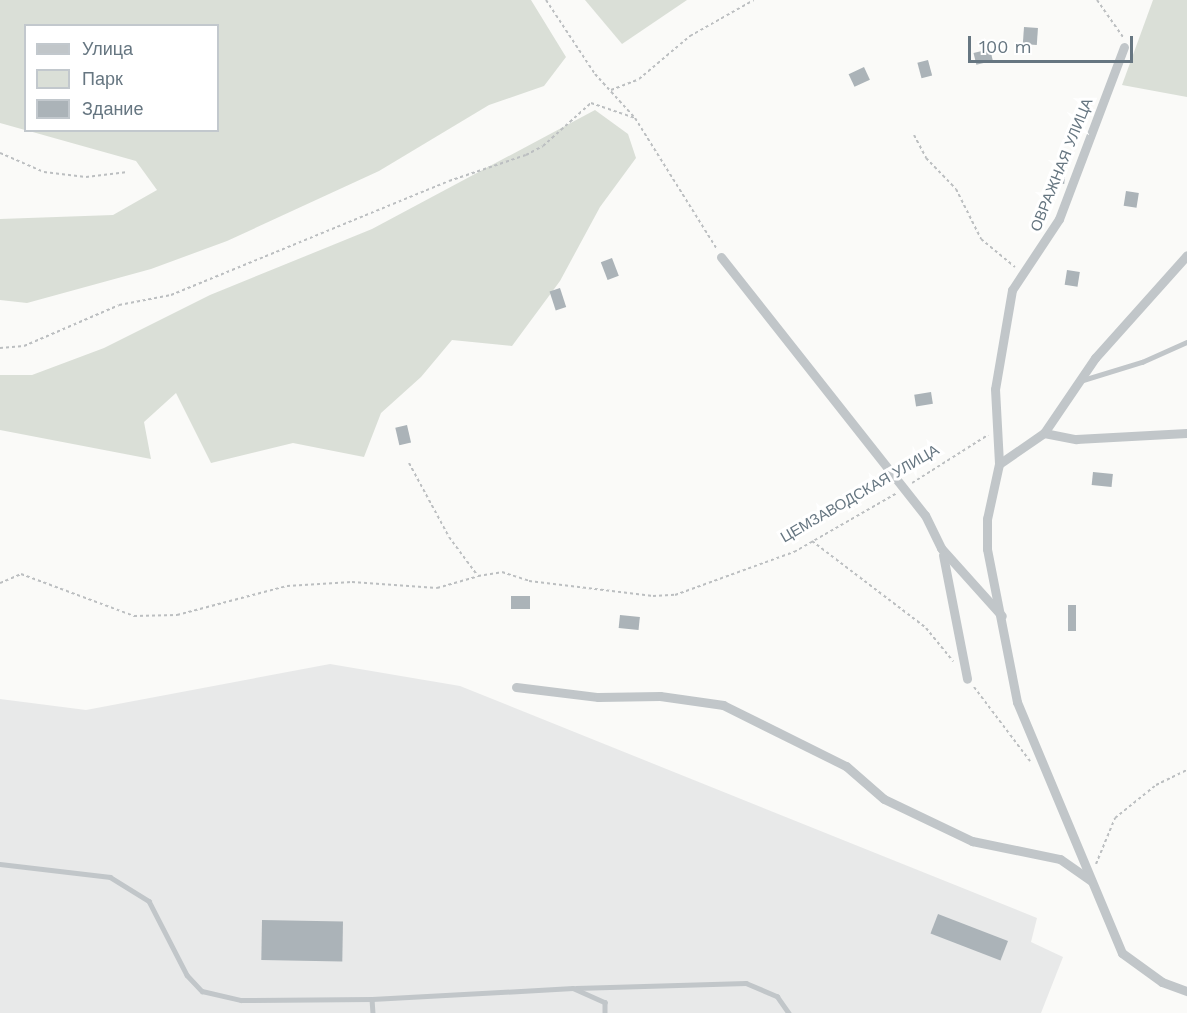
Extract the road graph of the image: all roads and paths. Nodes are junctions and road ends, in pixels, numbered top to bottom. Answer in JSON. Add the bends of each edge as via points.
{"nodes":[{"id":1,"x":546,"y":0,"type":"edge"},
{"id":2,"x":754,"y":0,"type":"edge"},
{"id":3,"x":1097,"y":0,"type":"edge"},
{"id":4,"x":1124,"y":47,"type":"joint"},
{"id":5,"x":611,"y":90,"type":"junction"},
{"id":6,"x":635,"y":118,"type":"junction"},
{"id":7,"x":914,"y":135,"type":"dead end"},
{"id":8,"x":0,"y":153,"type":"edge"},
{"id":9,"x":128,"y":172,"type":"dead end"},
{"id":10,"x":1187,"y":255,"type":"edge"},
{"id":11,"x":721,"y":257,"type":"joint"},
{"id":12,"x":1023,"y":272,"type":"junction"},
{"id":13,"x":1187,"y":342,"type":"edge"},
{"id":14,"x":0,"y":348,"type":"edge"},
{"id":15,"x":1079,"y":381,"type":"junction"},
{"id":16,"x":997,"y":429,"type":"junction"},
{"id":17,"x":1044,"y":433,"type":"junction"},
{"id":18,"x":1187,"y":433,"type":"edge"},
{"id":19,"x":409,"y":463,"type":"dead end"},
{"id":20,"x":999,"y":464,"type":"junction"},
{"id":21,"x":903,"y":489,"type":"junction"},
{"id":22,"x":813,"y":541,"type":"junction"},
{"id":23,"x":940,"y":548,"type":"junction"},
{"id":24,"x":478,"y":576,"type":"junction"},
{"id":25,"x":0,"y":583,"type":"edge"},
{"id":26,"x":1002,"y":616,"type":"junction"},
{"id":27,"x":968,"y":678,"type":"junction"},
{"id":28,"x":516,"y":687,"type":"dead end"},
{"id":29,"x":1036,"y":769,"type":"dead end"},
{"id":30,"x":1187,"y":770,"type":"edge"},
{"id":31,"x":0,"y":864,"type":"edge"},
{"id":32,"x":1091,"y":881,"type":"junction"},
{"id":33,"x":573,"y":988,"type":"junction"},
{"id":34,"x":1187,"y":991,"type":"edge"},
{"id":35,"x":372,"y":999,"type":"junction"},
{"id":36,"x":373,"y":1013,"type":"edge"},
{"id":37,"x":605,"y":1013,"type":"edge"},
{"id":38,"x":789,"y":1013,"type":"edge"}],
"edges":[{"from":1,"to":5,"type":"path"},
{"from":2,"to":5,"type":"path","via":[[690,36],[639,79]]},
{"from":3,"to":4,"type":"path","via":[[1122,36]]},
{"from":4,"to":12,"type":"street","name":"ОВРАЖНАЯ УЛИЦА","via":[[1059,219]]},
{"from":5,"to":6,"type":"path"},
{"from":6,"to":11,"type":"path"},
{"from":6,"to":14,"type":"path","via":[[591,103],[543,146],[526,155],[449,181],[171,295],[119,305],[24,346]]},
{"from":7,"to":12,"type":"path","via":[[926,158],[956,189],[981,239]]},
{"from":8,"to":9,"type":"path","via":[[44,172],[86,177]]},
{"from":10,"to":15,"type":"street"},
{"from":11,"to":21,"type":"street"},
{"from":12,"to":16,"type":"street","name":"ОВРАЖНАЯ УЛИЦА","via":[[1005,318],[995,389]]},
{"from":13,"to":15,"type":"lane","via":[[1142,362]]},
{"from":15,"to":17,"type":"street"},
{"from":16,"to":20,"type":"street","name":"ОВРАЖНАЯ УЛИЦА"},
{"from":16,"to":21,"type":"path","name":"ЦЕМЗАВОДСКАЯ УЛИЦА"},
{"from":17,"to":18,"type":"street","via":[[1076,439]]},
{"from":17,"to":20,"type":"street"},
{"from":19,"to":24,"type":"path","via":[[449,537]]},
{"from":20,"to":26,"type":"street","name":"ОВРАЖНАЯ УЛИЦА","via":[[987,519],[987,549]]},
{"from":21,"to":22,"type":"path","name":"ЦЕМЗАВОДСКАЯ УЛИЦА"},
{"from":21,"to":23,"type":"street","via":[[925,514]]},
{"from":22,"to":24,"type":"path","name":"ЦЕМЗАВОДСКАЯ УЛИЦА","via":[[675,595],[580,589],[502,572]]},
{"from":22,"to":27,"type":"path","via":[[926,628]]},
{"from":23,"to":26,"type":"street"},
{"from":23,"to":27,"type":"street","via":[[950,574]]},
{"from":24,"to":25,"type":"path","name":"ЦЕМЗАВОДСКАЯ УЛИЦА","via":[[437,588],[351,582],[287,586],[197,611],[134,616],[20,574]]},
{"from":26,"to":32,"type":"street","name":"ОВРАЖНАЯ УЛИЦА","via":[[1017,702]]},
{"from":27,"to":29,"type":"path"},
{"from":28,"to":32,"type":"street","via":[[598,697],[660,696],[723,705],[846,766],[884,799],[972,841],[1060,859]]},
{"from":30,"to":32,"type":"path","via":[[1156,785],[1115,819]]},
{"from":31,"to":35,"type":"lane","via":[[110,877],[149,901],[187,975],[202,992],[241,1000]]},
{"from":32,"to":34,"type":"street","name":"ОВРАЖНАЯ УЛИЦА","via":[[1122,952],[1162,982]]},
{"from":33,"to":35,"type":"lane"},
{"from":33,"to":37,"type":"lane","via":[[605,1002]]},
{"from":33,"to":38,"type":"lane","via":[[746,983],[777,996]]},
{"from":35,"to":36,"type":"lane"}]}
